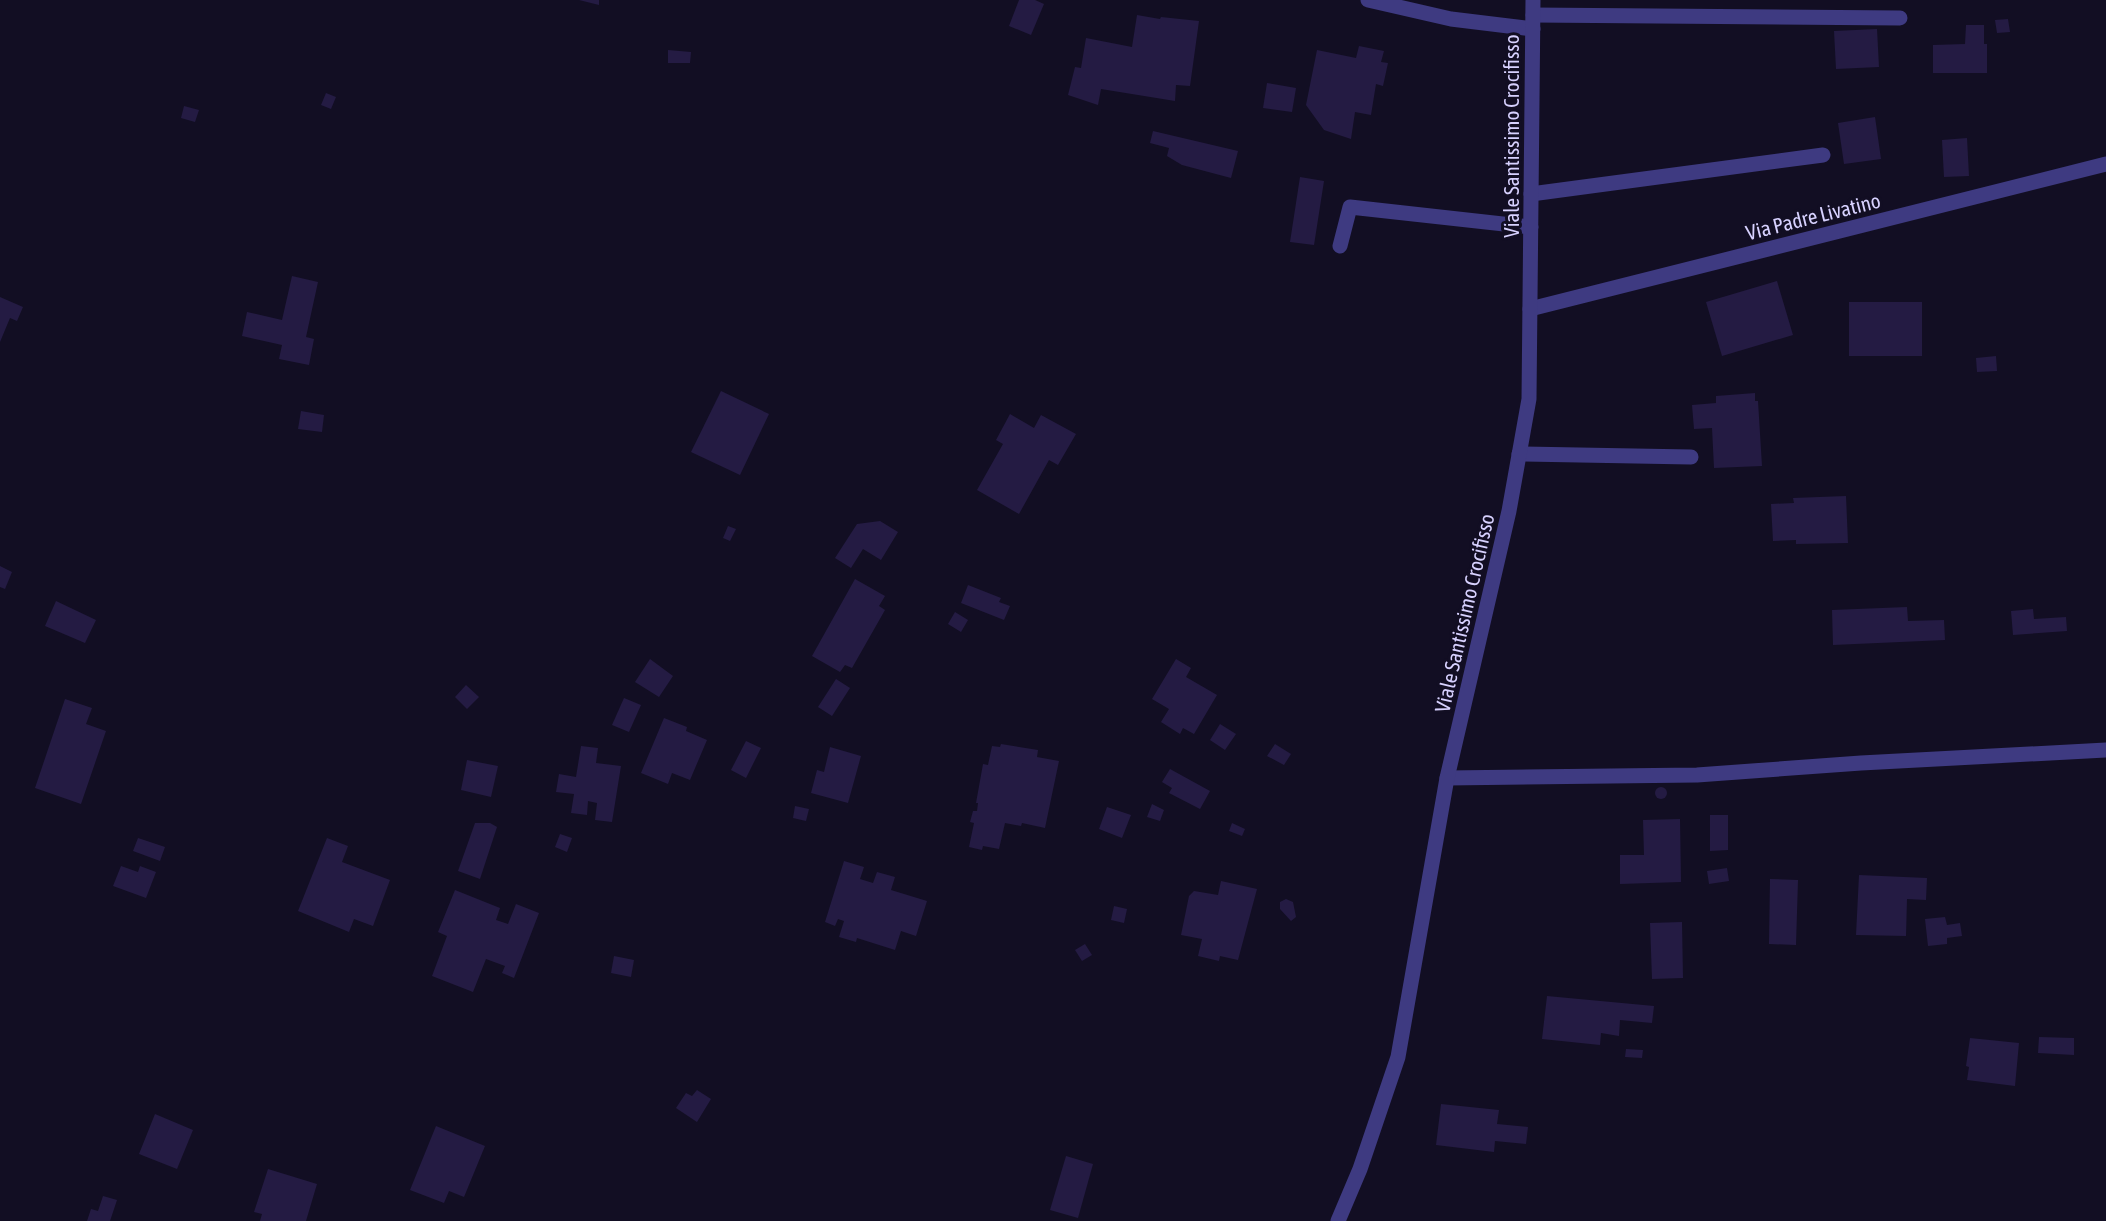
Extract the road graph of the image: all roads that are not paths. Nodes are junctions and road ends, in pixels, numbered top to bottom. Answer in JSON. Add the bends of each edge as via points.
{"nodes":[{"id":1,"x":1368,"y":0,"type":"edge"},
{"id":2,"x":1533,"y":15,"type":"edge"},
{"id":3,"x":1900,"y":18,"type":"dead end"},
{"id":4,"x":1823,"y":155,"type":"dead end"},
{"id":5,"x":2106,"y":164,"type":"edge"},
{"id":6,"x":1531,"y":194,"type":"junction"},
{"id":7,"x":1531,"y":227,"type":"junction"},
{"id":8,"x":1341,"y":246,"type":"dead end"},
{"id":9,"x":1530,"y":309,"type":"junction"},
{"id":10,"x":1519,"y":454,"type":"junction"},
{"id":11,"x":1691,"y":457,"type":"dead end"},
{"id":12,"x":2106,"y":750,"type":"edge"},
{"id":13,"x":1447,"y":778,"type":"junction"},
{"id":14,"x":1338,"y":1221,"type":"edge"}],
"edges":[{"from":1,"to":2,"type":"street","via":[[1451,19]]},
{"from":2,"to":3,"type":"street"},
{"from":2,"to":6,"type":"street","name":"Viale Santissimo Crocifisso"},
{"from":4,"to":6,"type":"street"},
{"from":5,"to":9,"type":"street","name":"Via Padre Livatino"},
{"from":6,"to":7,"type":"street","name":"Viale Santissimo Crocifisso"},
{"from":7,"to":8,"type":"street","via":[[1350,207]]},
{"from":7,"to":9,"type":"street","name":"Viale Santissimo Crocifisso"},
{"from":9,"to":10,"type":"street","name":"Viale Santissimo Crocifisso","via":[[1529,399]]},
{"from":10,"to":11,"type":"street"},
{"from":10,"to":13,"type":"street","name":"Viale Santissimo Crocifisso"},
{"from":12,"to":13,"type":"street","via":[[1697,775]]},
{"from":13,"to":14,"type":"street","name":"Viale Santissimo Crocifisso","via":[[1398,1057]]}]}
